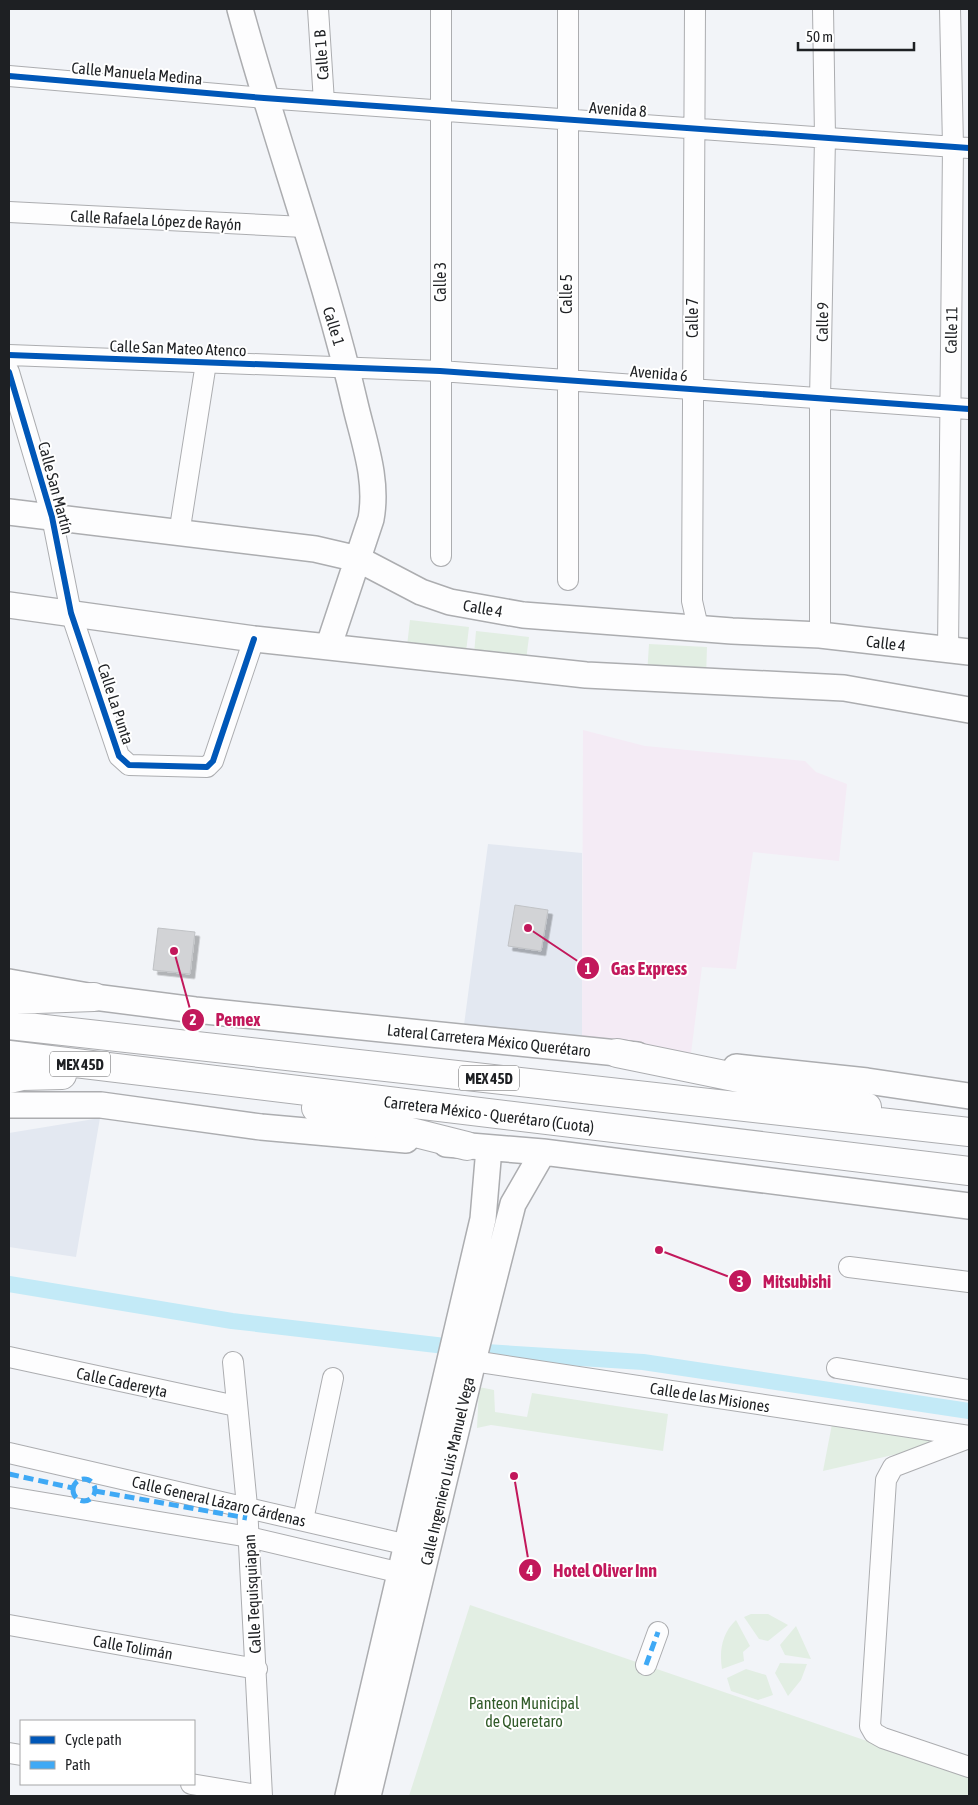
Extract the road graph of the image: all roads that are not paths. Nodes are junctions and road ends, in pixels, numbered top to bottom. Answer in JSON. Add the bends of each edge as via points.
{"nodes":[{"id":1,"x":240,"y":9,"type":"edge"},
{"id":2,"x":318,"y":9,"type":"edge"},
{"id":3,"x":441,"y":9,"type":"edge"},
{"id":4,"x":568,"y":9,"type":"edge"},
{"id":5,"x":695,"y":9,"type":"edge"},
{"id":6,"x":823,"y":9,"type":"edge"},
{"id":7,"x":950,"y":9,"type":"edge"},
{"id":8,"x":9,"y":76,"type":"edge"},
{"id":9,"x":264,"y":98,"type":"junction"},
{"id":10,"x":324,"y":102,"type":"junction"},
{"id":11,"x":439,"y":110,"type":"junction"},
{"id":12,"x":566,"y":119,"type":"junction"},
{"id":13,"x":693,"y":128,"type":"junction"},
{"id":14,"x":825,"y":137,"type":"junction"},
{"id":15,"x":961,"y":147,"type":"edge"},
{"id":16,"x":9,"y":212,"type":"edge"},
{"id":17,"x":304,"y":227,"type":"junction"},
{"id":18,"x":9,"y":355,"type":"edge"},
{"id":19,"x":206,"y":363,"type":"junction"},
{"id":20,"x":347,"y":368,"type":"junction"},
{"id":21,"x":440,"y":371,"type":"junction"},
{"id":22,"x":9,"y":372,"type":"edge"},
{"id":23,"x":566,"y":378,"type":"junction"},
{"id":24,"x":692,"y":390,"type":"junction"},
{"id":25,"x":820,"y":399,"type":"junction"},
{"id":26,"x":959,"y":408,"type":"edge"},
{"id":27,"x":9,"y":512,"type":"edge"},
{"id":28,"x":52,"y":517,"type":"junction"},
{"id":29,"x":179,"y":534,"type":"junction"},
{"id":30,"x":441,"y":556,"type":"dead end"},
{"id":31,"x":358,"y":559,"type":"junction"},
{"id":32,"x":568,"y":580,"type":"dead end"},
{"id":33,"x":9,"y":605,"type":"edge"},
{"id":34,"x":71,"y":613,"type":"junction"},
{"id":35,"x":698,"y":627,"type":"junction"},
{"id":36,"x":820,"y":634,"type":"junction"},
{"id":37,"x":254,"y":639,"type":"junction"},
{"id":38,"x":329,"y":645,"type":"junction"},
{"id":39,"x":964,"y":651,"type":"edge"},
{"id":40,"x":969,"y":710,"type":"edge"},
{"id":41,"x":13,"y":986,"type":"edge"},
{"id":42,"x":94,"y":998,"type":"joint"},
{"id":43,"x":9,"y":1025,"type":"edge"},
{"id":44,"x":618,"y":1053,"type":"junction"},
{"id":45,"x":9,"y":1055,"type":"edge"},
{"id":46,"x":151,"y":1072,"type":"junction"},
{"id":47,"x":9,"y":1079,"type":"edge"},
{"id":48,"x":206,"y":1080,"type":"junction"},
{"id":49,"x":969,"y":1096,"type":"edge"},
{"id":50,"x":9,"y":1105,"type":"edge"},
{"id":51,"x":960,"y":1131,"type":"edge"},
{"id":52,"x":478,"y":1147,"type":"junction"},
{"id":53,"x":543,"y":1152,"type":"junction"},
{"id":54,"x":969,"y":1171,"type":"edge"},
{"id":55,"x":969,"y":1206,"type":"edge"},
{"id":56,"x":849,"y":1267,"type":"dead end"},
{"id":57,"x":969,"y":1282,"type":"edge"},
{"id":58,"x":9,"y":1358,"type":"edge"},
{"id":59,"x":462,"y":1359,"type":"junction"},
{"id":60,"x":233,"y":1362,"type":"dead end"},
{"id":61,"x":837,"y":1368,"type":"dead end"},
{"id":62,"x":333,"y":1378,"type":"dead end"},
{"id":63,"x":969,"y":1390,"type":"edge"},
{"id":64,"x":236,"y":1406,"type":"junction"},
{"id":65,"x":969,"y":1437,"type":"edge"},
{"id":66,"x":9,"y":1453,"type":"edge"},
{"id":67,"x":9,"y":1497,"type":"edge"},
{"id":68,"x":247,"y":1506,"type":"junction"},
{"id":69,"x":303,"y":1520,"type":"junction"},
{"id":70,"x":249,"y":1537,"type":"junction"},
{"id":71,"x":418,"y":1547,"type":"junction"},
{"id":72,"x":412,"y":1575,"type":"junction"},
{"id":73,"x":9,"y":1625,"type":"edge"},
{"id":74,"x":658,"y":1632,"type":"dead end"},
{"id":75,"x":646,"y":1665,"type":"dead end"},
{"id":76,"x":256,"y":1669,"type":"junction"},
{"id":77,"x":969,"y":1767,"type":"edge"},
{"id":78,"x":195,"y":1785,"type":"edge"},
{"id":79,"x":262,"y":1796,"type":"edge"},
{"id":80,"x":348,"y":1796,"type":"edge"},
{"id":81,"x":368,"y":1796,"type":"edge"}],
"edges":[{"from":1,"to":9,"type":"main road","name":"Calle 1"},
{"from":2,"to":10,"type":"street","name":"Calle 1 B"},
{"from":3,"to":11,"type":"street","name":"Calle 3"},
{"from":4,"to":12,"type":"street","name":"Calle 5"},
{"from":5,"to":13,"type":"street","name":"Calle 7"},
{"from":6,"to":14,"type":"street","name":"Calle 9"},
{"from":7,"to":15,"type":"street","name":"Calle 11"},
{"from":8,"to":9,"type":"street","name":"Calle Manuela Medina"},
{"from":9,"to":10,"type":"street","name":"Avenida 8"},
{"from":9,"to":17,"type":"main road","name":"Calle 1"},
{"from":10,"to":11,"type":"street","name":"Avenida 8"},
{"from":11,"to":12,"type":"street","name":"Avenida 8"},
{"from":11,"to":21,"type":"street","name":"Calle 3"},
{"from":12,"to":13,"type":"street","name":"Avenida 8"},
{"from":12,"to":23,"type":"street","name":"Calle 5"},
{"from":13,"to":14,"type":"street","name":"Avenida 8"},
{"from":13,"to":24,"type":"street","name":"Calle 7"},
{"from":14,"to":15,"type":"street","name":"Avenida 8"},
{"from":14,"to":25,"type":"street","name":"Calle 9"},
{"from":15,"to":26,"type":"street","name":"Calle 11"},
{"from":16,"to":17,"type":"street","name":"Calle Rafaela López de Rayón"},
{"from":17,"to":20,"type":"main road","name":"Calle 1"},
{"from":18,"to":19,"type":"street","name":"Calle San Mateo Atenco"},
{"from":19,"to":20,"type":"street","name":"Calle San Mateo Atenco"},
{"from":19,"to":29,"type":"street","name":"Calle San Mateo Atenco"},
{"from":20,"to":21,"type":"street","name":"Avenida 6"},
{"from":20,"to":31,"type":"main road","name":"Calle 1","via":[[375,500]]},
{"from":21,"to":23,"type":"street","name":"Avenida 6"},
{"from":21,"to":30,"type":"street","name":"Calle 3"},
{"from":22,"to":28,"type":"street","name":"Calle San Martín"},
{"from":23,"to":24,"type":"street","name":"Avenida 6"},
{"from":23,"to":32,"type":"street","name":"Calle 5"},
{"from":24,"to":25,"type":"street","name":"Avenida 6"},
{"from":24,"to":35,"type":"street","name":"Calle 7","via":[[692,602]]},
{"from":25,"to":26,"type":"street","name":"Avenida 6"},
{"from":25,"to":36,"type":"street","name":"Calle 9"},
{"from":26,"to":39,"type":"street","name":"Calle 11"},
{"from":27,"to":28,"type":"main road","name":"Calle 4"},
{"from":28,"to":29,"type":"main road","name":"Calle 4"},
{"from":28,"to":34,"type":"street","name":"Calle San Martín"},
{"from":29,"to":31,"type":"main road","name":"Calle 4","via":[[315,549]]},
{"from":31,"to":35,"type":"main road","name":"Calle 4","via":[[421,592],[477,608],[579,621]]},
{"from":31,"to":38,"type":"main road","name":"Calle 1"},
{"from":33,"to":34,"type":"main road"},
{"from":34,"to":37,"type":"main road"},
{"from":34,"to":37,"type":"street","name":"Calle La Punta","via":[[119,756],[129,765],[208,767],[213,761]]},
{"from":35,"to":36,"type":"main road","name":"Calle 4"},
{"from":36,"to":39,"type":"main road","name":"Calle 4"},
{"from":37,"to":38,"type":"main road"},
{"from":38,"to":40,"type":"main road","via":[[586,675],[844,688]]},
{"from":41,"to":42,"type":"highway"},
{"from":42,"to":44,"type":"main road","name":"Lateral Carretera México Querétaro"},
{"from":43,"to":51,"type":"highway","number":"MEX 45D"},
{"from":44,"to":49,"type":"main road","name":"Lateral Carretera México Querétaro","via":[[868,1081]]},
{"from":44,"to":51,"type":"highway","via":[[827,1096]]},
{"from":45,"to":46,"type":"highway","name":"Carretera México - Querétaro (Cuota)","number":"MEX 45D"},
{"from":46,"to":47,"type":"highway"},
{"from":46,"to":48,"type":"highway","name":"Carretera México - Querétaro (Cuota)","number":"MEX 45D"},
{"from":48,"to":52,"type":"highway"},
{"from":48,"to":54,"type":"highway","name":"Carretera México - Querétaro (Cuota)","number":"MEX 45D"},
{"from":50,"to":52,"type":"main road","via":[[102,1106],[261,1127]]},
{"from":52,"to":53,"type":"main road"},
{"from":52,"to":59,"type":"main road","name":"Calle Ingeniero Luis Manuel Vega","via":[[483,1219]]},
{"from":53,"to":55,"type":"main road"},
{"from":53,"to":59,"type":"main road","name":"Calle Ingeniero Luis Manuel Vega","via":[[513,1204]]},
{"from":56,"to":57,"type":"street"},
{"from":58,"to":64,"type":"street","name":"Calle Cadereyta"},
{"from":59,"to":65,"type":"street","name":"Calle de las Misiones"},
{"from":59,"to":71,"type":"main road","name":"Calle Ingeniero Luis Manuel Vega"},
{"from":60,"to":64,"type":"street","name":"Calle Tequisquiapan"},
{"from":61,"to":63,"type":"street"},
{"from":62,"to":69,"type":"street"},
{"from":64,"to":68,"type":"street","name":"Calle Tequisquiapan"},
{"from":65,"to":77,"type":"street","name":"Calle de las Misiones","via":[[893,1467],[888,1476],[870,1726],[883,1738]]},
{"from":66,"to":68,"type":"street","name":"Calle General Lázaro Cárdenas"},
{"from":67,"to":70,"type":"street","name":"Calle General Lázaro Cárdenas"},
{"from":68,"to":69,"type":"street","name":"Calle General Lázaro Cárdenas"},
{"from":68,"to":70,"type":"street","name":"Calle Tequisquiapan"},
{"from":69,"to":71,"type":"street","name":"Calle General Lázaro Cárdenas"},
{"from":70,"to":72,"type":"street","name":"Calle General Lázaro Cárdenas"},
{"from":70,"to":76,"type":"street","name":"Calle Tequisquiapan"},
{"from":71,"to":72,"type":"main road","name":"Calle Ingeniero Luis Manuel Vega"},
{"from":72,"to":80,"type":"main road","name":"Calle Ingeniero Luis Manuel Vega"},
{"from":72,"to":81,"type":"main road","name":"Calle Ingeniero Luis Manuel Vega"},
{"from":73,"to":76,"type":"street","name":"Calle Tolimán"},
{"from":74,"to":75,"type":"street"},
{"from":76,"to":79,"type":"street","name":"Calle Tequisquiapan"},
{"from":78,"to":79,"type":"street"}]}
